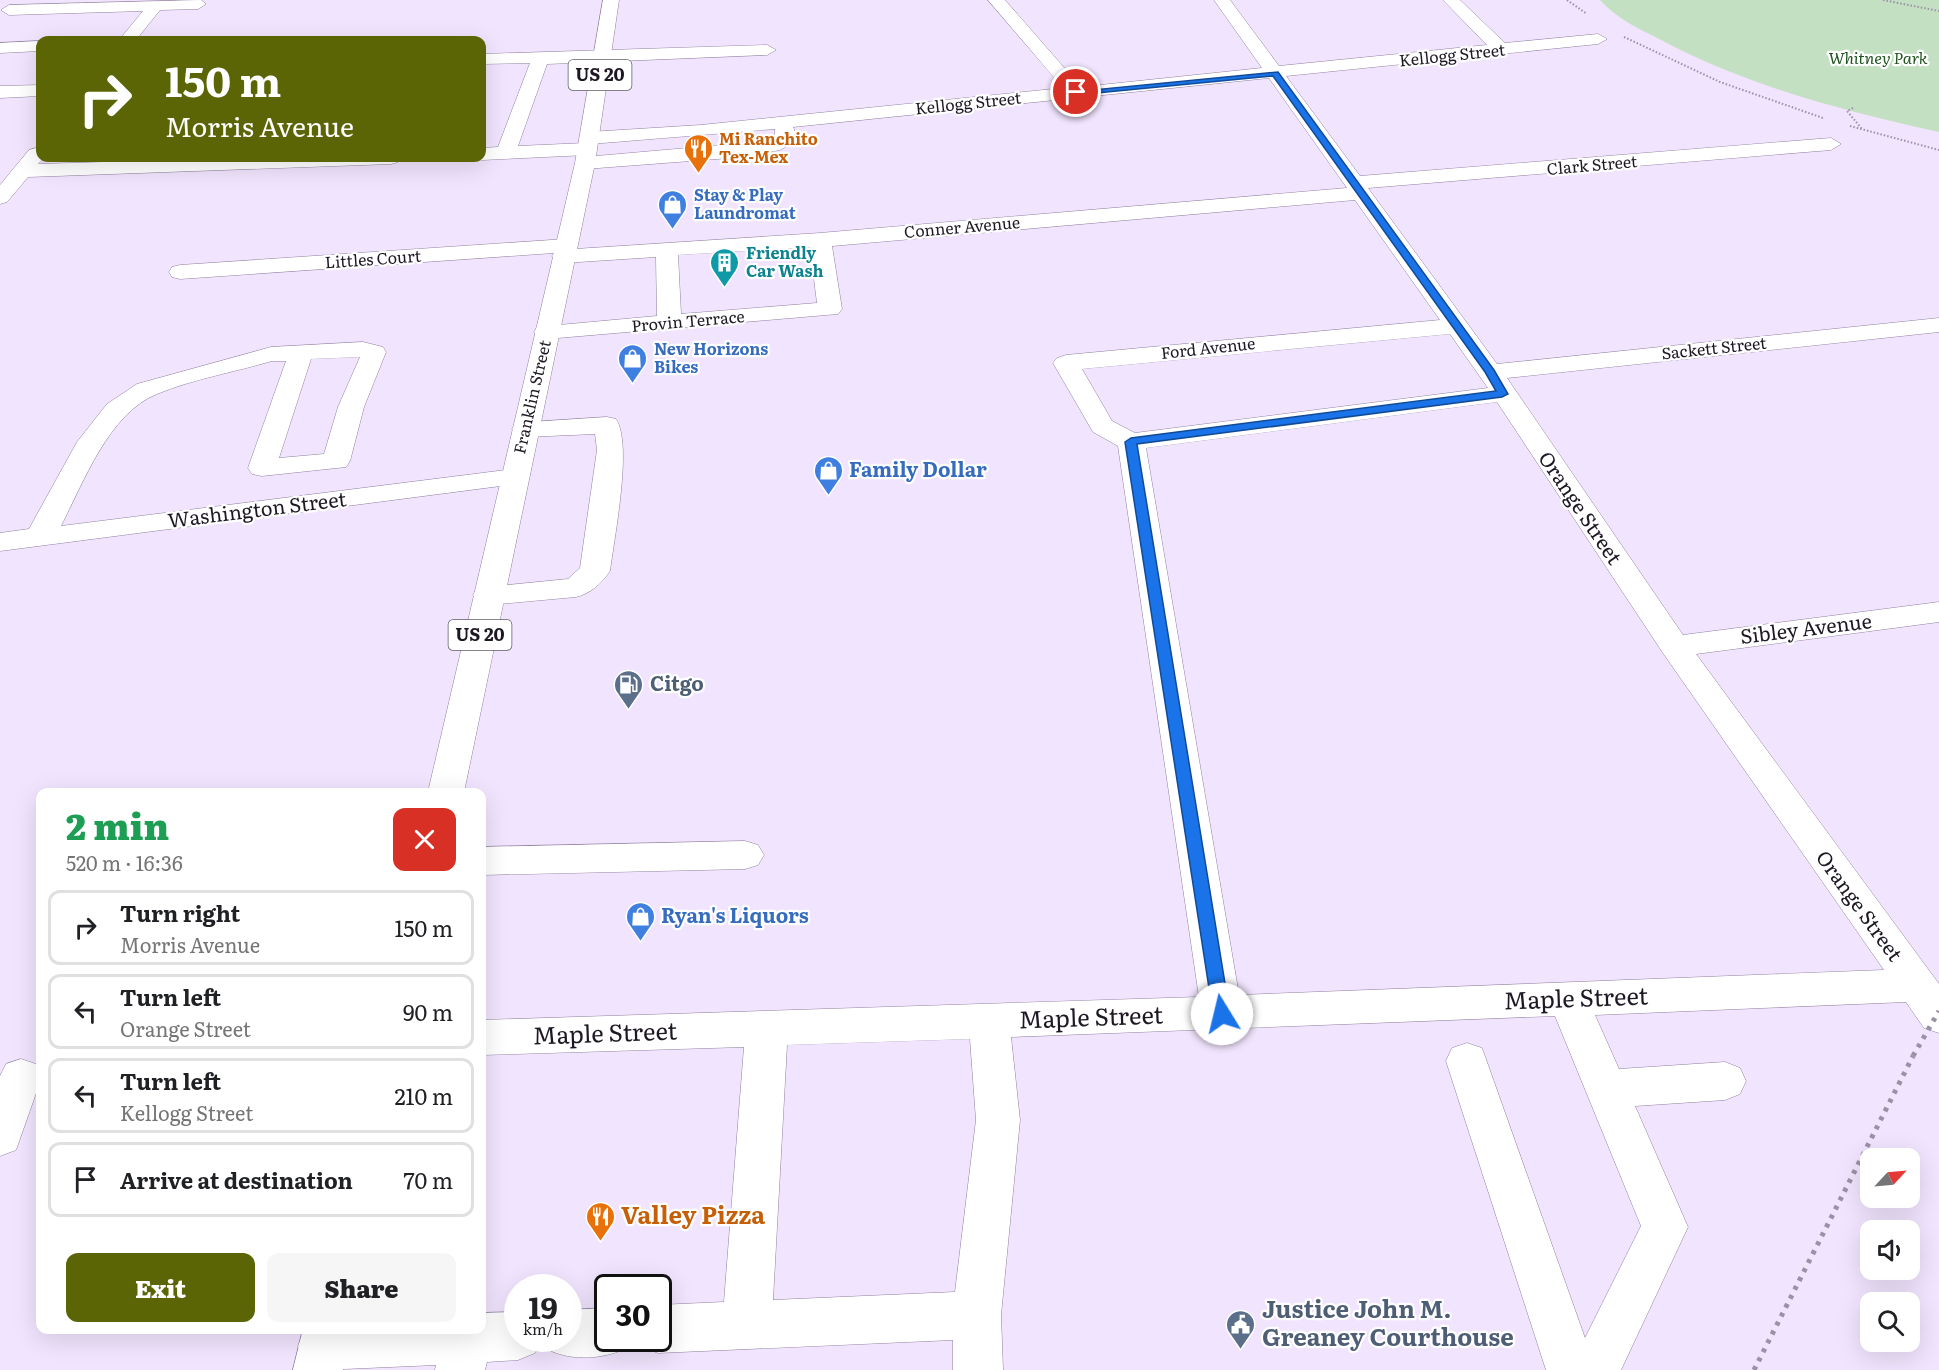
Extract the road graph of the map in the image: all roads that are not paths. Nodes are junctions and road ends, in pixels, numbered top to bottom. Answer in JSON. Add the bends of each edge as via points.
{"nodes":[{"id":1,"x":611,"y":0,"type":"edge"},
{"id":2,"x":996,"y":0,"type":"edge"},
{"id":3,"x":1222,"y":0,"type":"edge"},
{"id":4,"x":1451,"y":0,"type":"edge"},
{"id":5,"x":158,"y":3,"type":"edge"},
{"id":6,"x":198,"y":4,"type":"dead end"},
{"id":7,"x":9,"y":10,"type":"dead end"},
{"id":8,"x":131,"y":36,"type":"edge"},
{"id":9,"x":1598,"y":39,"type":"dead end"},
{"id":10,"x":36,"y":46,"type":"edge"},
{"id":11,"x":0,"y":48,"type":"edge"},
{"id":12,"x":767,"y":50,"type":"dead end"},
{"id":13,"x":1502,"y":50,"type":"junction"},
{"id":14,"x":603,"y":57,"type":"junction"},
{"id":15,"x":486,"y":59,"type":"edge"},
{"id":16,"x":538,"y":59,"type":"junction"},
{"id":17,"x":1275,"y":73,"type":"junction"},
{"id":18,"x":36,"y":91,"type":"edge"},
{"id":19,"x":0,"y":92,"type":"edge"},
{"id":20,"x":1076,"y":92,"type":"junction"},
{"id":21,"x":1831,"y":144,"type":"dead end"},
{"id":22,"x":587,"y":150,"type":"junction"},
{"id":23,"x":506,"y":152,"type":"junction"},
{"id":24,"x":36,"y":153,"type":"edge"},
{"id":25,"x":486,"y":153,"type":"edge"},
{"id":26,"x":277,"y":162,"type":"edge"},
{"id":27,"x":22,"y":171,"type":"junction"},
{"id":28,"x":1356,"y":188,"type":"junction"},
{"id":29,"x":0,"y":198,"type":"edge"},
{"id":30,"x":821,"y":247,"type":"junction"},
{"id":31,"x":565,"y":251,"type":"junction"},
{"id":32,"x":668,"y":256,"type":"junction"},
{"id":33,"x":180,"y":272,"type":"dead end"},
{"id":34,"x":669,"y":322,"type":"junction"},
{"id":35,"x":1939,"y":325,"type":"edge"},
{"id":36,"x":1455,"y":326,"type":"junction"},
{"id":37,"x":546,"y":332,"type":"junction"},
{"id":38,"x":301,"y":353,"type":"junction"},
{"id":39,"x":1496,"y":383,"type":"junction"},
{"id":40,"x":525,"y":429,"type":"junction"},
{"id":41,"x":1131,"y":442,"type":"junction"},
{"id":42,"x":262,"y":468,"type":"junction"},
{"id":43,"x":514,"y":477,"type":"junction"},
{"id":44,"x":248,"y":512,"type":"junction"},
{"id":45,"x":40,"y":537,"type":"junction"},
{"id":46,"x":0,"y":542,"type":"edge"},
{"id":47,"x":488,"y":595,"type":"junction"},
{"id":48,"x":1939,"y":612,"type":"edge"},
{"id":49,"x":1674,"y":646,"type":"junction"},
{"id":50,"x":447,"y":788,"type":"edge"},
{"id":51,"x":745,"y":855,"type":"dead end"},
{"id":52,"x":486,"y":861,"type":"edge"},
{"id":53,"x":1568,"y":999,"type":"junction"},
{"id":54,"x":1931,"y":1004,"type":"edge"},
{"id":55,"x":1222,"y":1014,"type":"junction"},
{"id":56,"x":989,"y":1021,"type":"junction"},
{"id":57,"x":771,"y":1029,"type":"junction"},
{"id":58,"x":486,"y":1038,"type":"edge"},
{"id":59,"x":1467,"y":1061,"type":"dead end"},
{"id":60,"x":21,"y":1077,"type":"edge"},
{"id":61,"x":1725,"y":1081,"type":"dead end"},
{"id":62,"x":1606,"y":1089,"type":"junction"},
{"id":63,"x":0,"y":1136,"type":"edge"},
{"id":64,"x":977,"y":1315,"type":"junction"},
{"id":65,"x":747,"y":1325,"type":"junction"},
{"id":66,"x":672,"y":1328,"type":"edge"},
{"id":67,"x":504,"y":1341,"type":"edge"},
{"id":68,"x":323,"y":1348,"type":"edge"},
{"id":69,"x":463,"y":1354,"type":"edge"},
{"id":70,"x":978,"y":1370,"type":"edge"},
{"id":71,"x":1571,"y":1370,"type":"edge"},
{"id":72,"x":1595,"y":1370,"type":"edge"}],
"edges":[{"from":1,"to":14,"type":"street","name":"Franklin Street","number":"US 20"},
{"from":2,"to":20,"type":"street"},
{"from":3,"to":17,"type":"street","name":"Orange Street"},
{"from":4,"to":13,"type":"street"},
{"from":5,"to":6,"type":"street"},
{"from":5,"to":7,"type":"street"},
{"from":5,"to":8,"type":"street"},
{"from":9,"to":13,"type":"street","name":"Kellogg Street"},
{"from":10,"to":11,"type":"street"},
{"from":12,"to":14,"type":"street"},
{"from":13,"to":17,"type":"street","name":"Kellogg Street"},
{"from":14,"to":16,"type":"street"},
{"from":14,"to":22,"type":"street","name":"Franklin Street","number":"US 20"},
{"from":15,"to":16,"type":"street"},
{"from":16,"to":23,"type":"street"},
{"from":17,"to":20,"type":"street","name":"Kellogg Street"},
{"from":17,"to":28,"type":"street","name":"Orange Street"},
{"from":18,"to":19,"type":"street"},
{"from":20,"to":22,"type":"street","name":"Kellogg Street","via":[[782,123],[784,140],[743,151]]},
{"from":21,"to":28,"type":"street","name":"Clark Street"},
{"from":22,"to":23,"type":"street"},
{"from":22,"to":31,"type":"street","name":"Franklin Street","number":"US 20"},
{"from":23,"to":25,"type":"street"},
{"from":24,"to":27,"type":"street"},
{"from":26,"to":27,"type":"street"},
{"from":27,"to":29,"type":"street"},
{"from":28,"to":30,"type":"street","name":"Conner Avenue"},
{"from":28,"to":36,"type":"street","name":"Orange Street"},
{"from":30,"to":32,"type":"street","name":"Conner Avenue"},
{"from":30,"to":34,"type":"street","name":"Provin Terrace","via":[[830,309]]},
{"from":31,"to":32,"type":"street"},
{"from":31,"to":33,"type":"street","name":"Littles Court"},
{"from":31,"to":37,"type":"street","name":"Franklin Street","number":"US 20"},
{"from":32,"to":34,"type":"street"},
{"from":34,"to":37,"type":"street","name":"Provin Terrace"},
{"from":35,"to":39,"type":"street","name":"Sackett Street"},
{"from":36,"to":39,"type":"street","name":"Orange Street"},
{"from":36,"to":41,"type":"street","name":"Ford Avenue","via":[[1066,363],[1102,426]]},
{"from":37,"to":40,"type":"street","name":"Franklin Street","number":"US 20"},
{"from":38,"to":42,"type":"street"},
{"from":38,"to":42,"type":"street","via":[[363,349],[374,352],[351,407],[336,461]]},
{"from":38,"to":45,"type":"street","via":[[271,354],[146,389],[116,410],[87,448]]},
{"from":39,"to":41,"type":"street","name":"Sackett Street"},
{"from":39,"to":49,"type":"street","name":"Orange Street"},
{"from":40,"to":43,"type":"street","name":"Franklin Street","number":"US 20"},
{"from":40,"to":47,"type":"street","via":[[607,425],[611,450],[594,571],[576,588]]},
{"from":41,"to":55,"type":"street"},
{"from":42,"to":44,"type":"street"},
{"from":43,"to":44,"type":"street","name":"Washington Street"},
{"from":43,"to":47,"type":"street","name":"Franklin Street","number":"US 20"},
{"from":44,"to":45,"type":"street","name":"Washington Street"},
{"from":45,"to":46,"type":"street","name":"Washington Street"},
{"from":47,"to":50,"type":"street","name":"Franklin Street","number":"US 20"},
{"from":48,"to":49,"type":"street","name":"Sibley Avenue"},
{"from":49,"to":54,"type":"street","name":"Orange Street"},
{"from":51,"to":52,"type":"street"},
{"from":53,"to":54,"type":"street","name":"Maple Street"},
{"from":53,"to":55,"type":"street","name":"Maple Street"},
{"from":53,"to":62,"type":"street"},
{"from":55,"to":56,"type":"street","name":"Maple Street"},
{"from":56,"to":57,"type":"street","name":"Maple Street"},
{"from":56,"to":64,"type":"street","via":[[998,1120]]},
{"from":57,"to":58,"type":"street","name":"Maple Street"},
{"from":57,"to":65,"type":"street","via":[[765,1048]]},
{"from":59,"to":71,"type":"street"},
{"from":60,"to":63,"type":"street"},
{"from":61,"to":62,"type":"street"},
{"from":62,"to":72,"type":"street","via":[[1665,1227]]},
{"from":64,"to":65,"type":"street"},
{"from":64,"to":70,"type":"street"},
{"from":65,"to":66,"type":"street"},
{"from":67,"to":69,"type":"street"},
{"from":68,"to":69,"type":"street"}]}
